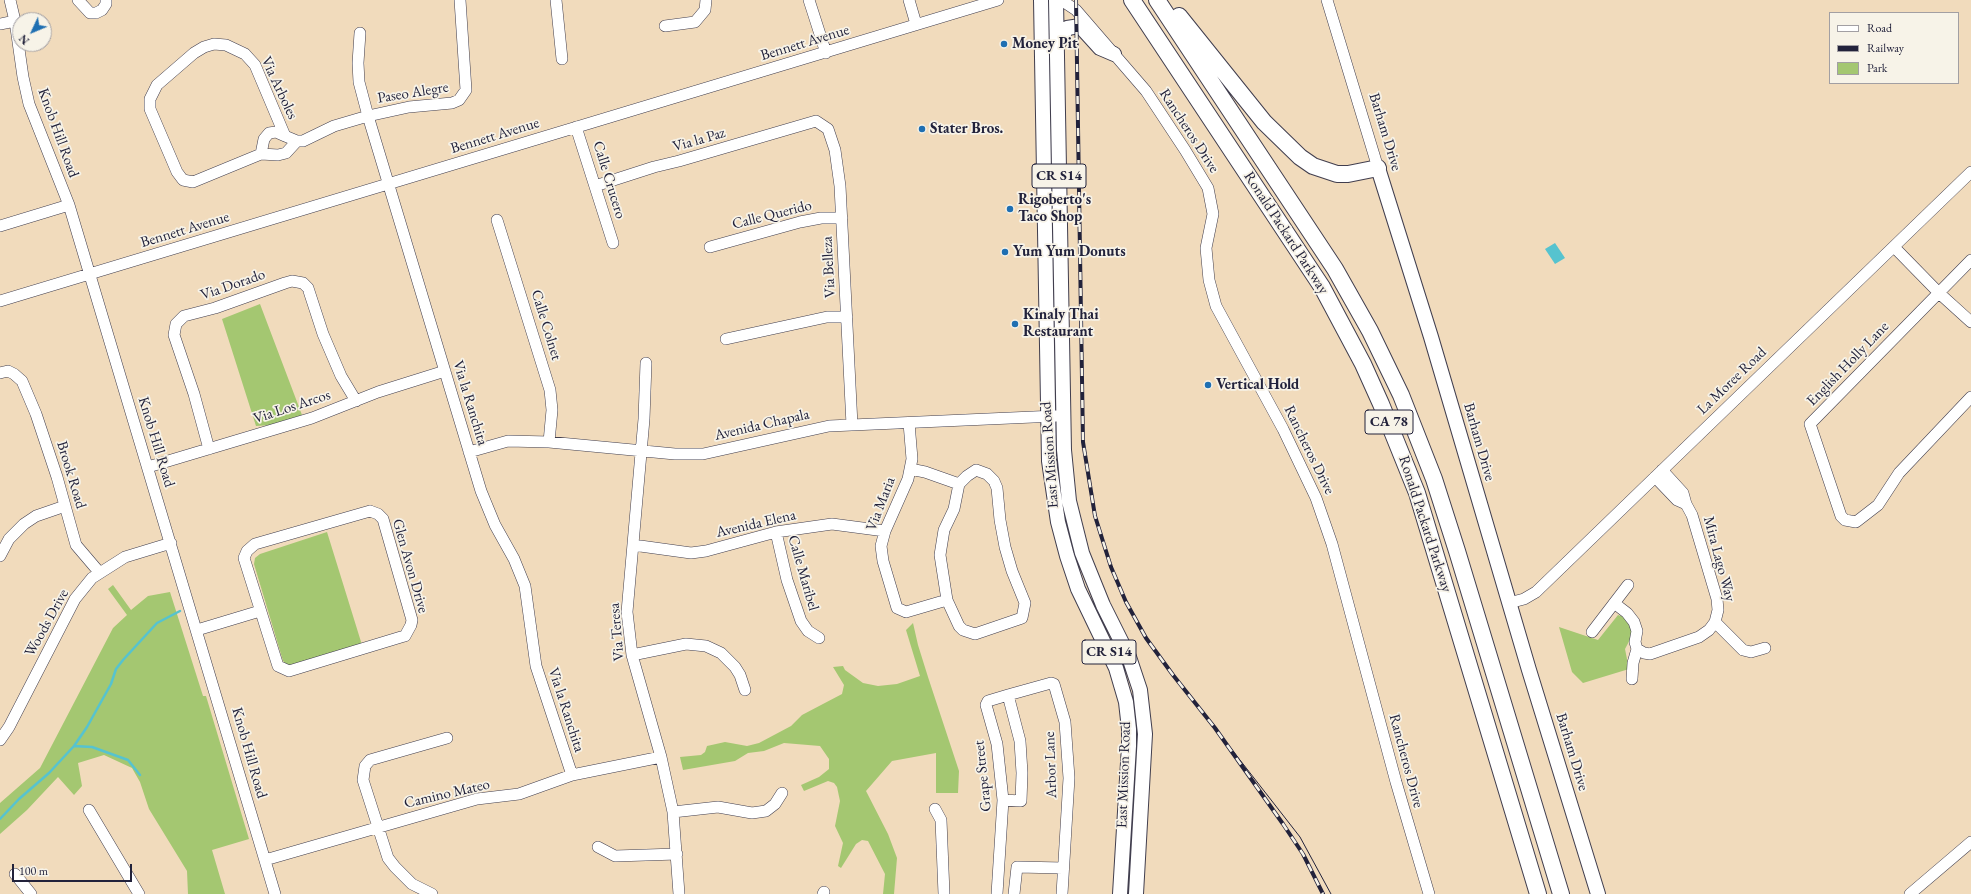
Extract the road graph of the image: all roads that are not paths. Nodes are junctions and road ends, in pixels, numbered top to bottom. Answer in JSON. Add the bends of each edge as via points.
{"nodes":[{"id":1,"x":10,"y":0,"type":"edge"},
{"id":2,"x":78,"y":0,"type":"edge"},
{"id":3,"x":106,"y":0,"type":"edge"},
{"id":4,"x":460,"y":0,"type":"edge"},
{"id":5,"x":556,"y":0,"type":"edge"},
{"id":6,"x":706,"y":0,"type":"edge"},
{"id":7,"x":809,"y":0,"type":"edge"},
{"id":8,"x":909,"y":0,"type":"edge"},
{"id":9,"x":998,"y":0,"type":"edge"},
{"id":10,"x":1041,"y":0,"type":"edge"},
{"id":11,"x":1056,"y":0,"type":"edge"},
{"id":12,"x":1061,"y":0,"type":"edge"},
{"id":13,"x":1132,"y":0,"type":"edge"},
{"id":14,"x":1157,"y":0,"type":"edge"},
{"id":15,"x":1166,"y":0,"type":"edge"},
{"id":16,"x":1327,"y":0,"type":"edge"},
{"id":17,"x":13,"y":12,"type":"edge"},
{"id":18,"x":12,"y":22,"type":"edge"},
{"id":19,"x":0,"y":24,"type":"edge"},
{"id":20,"x":916,"y":24,"type":"junction"},
{"id":21,"x":665,"y":26,"type":"dead end"},
{"id":22,"x":360,"y":33,"type":"dead end"},
{"id":23,"x":1057,"y":45,"type":"junction"},
{"id":24,"x":19,"y":52,"type":"edge"},
{"id":25,"x":826,"y":52,"type":"junction"},
{"id":26,"x":1114,"y":54,"type":"junction"},
{"id":27,"x":562,"y":59,"type":"dead end"},
{"id":28,"x":368,"y":116,"type":"junction"},
{"id":29,"x":810,"y":122,"type":"joint"},
{"id":30,"x":576,"y":127,"type":"junction"},
{"id":31,"x":285,"y":136,"type":"junction"},
{"id":32,"x":297,"y":141,"type":"junction"},
{"id":33,"x":261,"y":154,"type":"junction"},
{"id":34,"x":1378,"y":168,"type":"junction"},
{"id":35,"x":1971,"y":172,"type":"edge"},
{"id":36,"x":389,"y":184,"type":"junction"},
{"id":37,"x":595,"y":186,"type":"junction"},
{"id":38,"x":1044,"y":193,"type":"junction"},
{"id":39,"x":69,"y":205,"type":"junction"},
{"id":40,"x":842,"y":218,"type":"junction"},
{"id":41,"x":497,"y":220,"type":"dead end"},
{"id":42,"x":1060,"y":222,"type":"junction"},
{"id":43,"x":0,"y":226,"type":"edge"},
{"id":44,"x":613,"y":243,"type":"dead end"},
{"id":45,"x":710,"y":247,"type":"dead end"},
{"id":46,"x":1894,"y":247,"type":"junction"},
{"id":47,"x":1971,"y":260,"type":"edge"},
{"id":48,"x":90,"y":275,"type":"junction"},
{"id":49,"x":1939,"y":293,"type":"junction"},
{"id":50,"x":0,"y":301,"type":"edge"},
{"id":51,"x":847,"y":317,"type":"junction"},
{"id":52,"x":1971,"y":322,"type":"edge"},
{"id":53,"x":726,"y":339,"type":"dead end"},
{"id":54,"x":646,"y":363,"type":"dead end"},
{"id":55,"x":445,"y":371,"type":"junction"},
{"id":56,"x":0,"y":373,"type":"edge"},
{"id":57,"x":1971,"y":397,"type":"edge"},
{"id":58,"x":356,"y":401,"type":"junction"},
{"id":59,"x":1063,"y":416,"type":"junction"},
{"id":60,"x":1047,"y":417,"type":"junction"},
{"id":61,"x":909,"y":422,"type":"junction"},
{"id":62,"x":852,"y":425,"type":"junction"},
{"id":63,"x":549,"y":442,"type":"junction"},
{"id":64,"x":209,"y":449,"type":"junction"},
{"id":65,"x":641,"y":451,"type":"junction"},
{"id":66,"x":469,"y":452,"type":"junction"},
{"id":67,"x":148,"y":467,"type":"junction"},
{"id":68,"x":910,"y":469,"type":"junction"},
{"id":69,"x":1658,"y":473,"type":"junction"},
{"id":70,"x":959,"y":484,"type":"junction"},
{"id":71,"x":65,"y":506,"type":"junction"},
{"id":72,"x":885,"y":531,"type":"junction"},
{"id":73,"x":776,"y":532,"type":"junction"},
{"id":74,"x":171,"y":543,"type":"junction"},
{"id":75,"x":633,"y":545,"type":"junction"},
{"id":76,"x":0,"y":556,"type":"edge"},
{"id":77,"x":99,"y":572,"type":"junction"},
{"id":78,"x":1628,"y":585,"type":"dead end"},
{"id":79,"x":947,"y":600,"type":"junction"},
{"id":80,"x":1509,"y":603,"type":"junction"},
{"id":81,"x":1614,"y":603,"type":"junction"},
{"id":82,"x":260,"y":611,"type":"junction"},
{"id":83,"x":1715,"y":622,"type":"junction"},
{"id":84,"x":197,"y":630,"type":"junction"},
{"id":85,"x":1592,"y":632,"type":"dead end"},
{"id":86,"x":819,"y":638,"type":"dead end"},
{"id":87,"x":1765,"y":648,"type":"dead end"},
{"id":88,"x":1637,"y":649,"type":"junction"},
{"id":89,"x":632,"y":655,"type":"junction"},
{"id":90,"x":1632,"y":679,"type":"dead end"},
{"id":91,"x":745,"y":690,"type":"dead end"},
{"id":92,"x":1008,"y":695,"type":"junction"},
{"id":93,"x":448,"y":738,"type":"dead end"},
{"id":94,"x":0,"y":740,"type":"edge"},
{"id":95,"x":661,"y":757,"type":"junction"},
{"id":96,"x":572,"y":775,"type":"junction"},
{"id":97,"x":782,"y":793,"type":"dead end"},
{"id":98,"x":1003,"y":800,"type":"junction"},
{"id":99,"x":934,"y":809,"type":"dead end"},
{"id":100,"x":89,"y":810,"type":"dead end"},
{"id":101,"x":673,"y":812,"type":"junction"},
{"id":102,"x":378,"y":827,"type":"junction"},
{"id":103,"x":1971,"y":842,"type":"edge"},
{"id":104,"x":598,"y":847,"type":"dead end"},
{"id":105,"x":677,"y":854,"type":"junction"},
{"id":106,"x":265,"y":860,"type":"junction"},
{"id":107,"x":1063,"y":868,"type":"junction"},
{"id":108,"x":15,"y":874,"type":"dead end"},
{"id":109,"x":31,"y":894,"type":"edge"},
{"id":110,"x":139,"y":894,"type":"edge"},
{"id":111,"x":275,"y":894,"type":"edge"},
{"id":112,"x":432,"y":894,"type":"edge"},
{"id":113,"x":679,"y":894,"type":"edge"},
{"id":114,"x":944,"y":894,"type":"edge"},
{"id":115,"x":997,"y":894,"type":"edge"},
{"id":116,"x":1014,"y":894,"type":"edge"},
{"id":117,"x":1062,"y":894,"type":"edge"},
{"id":118,"x":1120,"y":894,"type":"edge"},
{"id":119,"x":1136,"y":894,"type":"edge"},
{"id":120,"x":1429,"y":894,"type":"edge"},
{"id":121,"x":1538,"y":894,"type":"edge"},
{"id":122,"x":1561,"y":894,"type":"edge"},
{"id":123,"x":1598,"y":894,"type":"edge"},
{"id":124,"x":1910,"y":894,"type":"edge"}],
"edges":[{"from":1,"to":17,"type":"street","name":"Knob Hill Road"},
{"from":2,"to":3,"type":"street","via":[[90,13],[96,14],[102,10]]},
{"from":4,"to":28,"type":"street","name":"Paseo Alegre","via":[[466,90],[459,100]]},
{"from":5,"to":27,"type":"street"},
{"from":6,"to":21,"type":"street","via":[[705,10],[695,22]]},
{"from":7,"to":25,"type":"street"},
{"from":8,"to":20,"type":"street"},
{"from":9,"to":20,"type":"street","name":"Bennett Avenue"},
{"from":10,"to":38,"type":"main road","name":"East Mission Road","number":"CR S14"},
{"from":11,"to":23,"type":"main road","name":"East Mission Road","number":"CR S14"},
{"from":12,"to":26,"type":"street","name":"Rancheros Drive","via":[[1076,10]]},
{"from":13,"to":121,"type":"highway","name":"Ronald Packard Parkway","number":"CA 78","via":[[1322,287],[1363,364],[1417,493]]},
{"from":14,"to":122,"type":"highway","name":"Ronald Packard Parkway","number":"CA 78","via":[[1335,269],[1398,388],[1434,479]]},
{"from":15,"to":34,"type":"highway","via":[[1264,122],[1300,157],[1313,166],[1337,174]]},
{"from":16,"to":34,"type":"street","name":"Barham Drive"},
{"from":18,"to":19,"type":"street"},
{"from":20,"to":25,"type":"street","name":"Bennett Avenue"},
{"from":22,"to":28,"type":"street","name":"Via la Ranchita","via":[[359,82]]},
{"from":23,"to":26,"type":"main road","via":[[1067,28],[1080,26],[1100,48]]},
{"from":23,"to":42,"type":"main road","name":"East Mission Road","number":"CR S14"},
{"from":24,"to":39,"type":"street","name":"Knob Hill Road","via":[[29,104]]},
{"from":25,"to":30,"type":"street","name":"Bennett Avenue"},
{"from":26,"to":120,"type":"street","name":"Rancheros Drive","via":[[1146,91],[1208,188],[1213,214],[1206,248],[1209,280],[1216,306],[1283,428],[1316,498],[1332,544]]},
{"from":28,"to":32,"type":"street","name":"Paseo Alegre"},
{"from":28,"to":36,"type":"street","name":"Via la Ranchita"},
{"from":29,"to":37,"type":"street","name":"Via la Paz"},
{"from":29,"to":40,"type":"street","name":"Via Belleza","via":[[816,121],[828,129],[838,172]]},
{"from":30,"to":36,"type":"street","name":"Bennett Avenue"},
{"from":30,"to":37,"type":"street","name":"Calle Crucero"},
{"from":31,"to":32,"type":"street","name":"Via Arboles"},
{"from":31,"to":33,"type":"street","via":[[269,132],[264,139]]},
{"from":31,"to":33,"type":"street","name":"Via Arboles","via":[[255,65],[245,54],[226,45],[214,44],[204,47],[157,84],[150,98],[150,109],[177,172],[183,180],[193,182]]},
{"from":32,"to":33,"type":"street","name":"Via Arboles","via":[[286,153]]},
{"from":34,"to":80,"type":"main road","name":"Barham Drive","via":[[1431,337]]},
{"from":35,"to":46,"type":"street","name":"La Moree Road"},
{"from":36,"to":48,"type":"street","name":"Bennett Avenue"},
{"from":36,"to":55,"type":"street","name":"Via la Ranchita"},
{"from":37,"to":44,"type":"street","name":"Calle Crucero"},
{"from":38,"to":42,"type":"main road","via":[[1051,196]]},
{"from":38,"to":60,"type":"main road","name":"East Mission Road","number":"CR S14"},
{"from":39,"to":43,"type":"street"},
{"from":39,"to":48,"type":"street","name":"Knob Hill Road"},
{"from":40,"to":45,"type":"street","name":"Calle Querido","via":[[800,222]]},
{"from":40,"to":51,"type":"street","name":"Via Belleza"},
{"from":41,"to":63,"type":"street","name":"Calle Colnet","via":[[550,390],[552,410]]},
{"from":42,"to":59,"type":"main road","name":"East Mission Road","number":"CR S14"},
{"from":46,"to":49,"type":"street"},
{"from":46,"to":69,"type":"street","name":"La Moree Road"},
{"from":47,"to":49,"type":"street"},
{"from":48,"to":50,"type":"street","name":"Bennett Avenue"},
{"from":48,"to":67,"type":"street","name":"Knob Hill Road"},
{"from":49,"to":52,"type":"street"},
{"from":49,"to":57,"type":"street","name":"English Holly Lane","via":[[1810,424],[1841,516],[1845,520],[1856,522],[1878,505],[1899,474]]},
{"from":51,"to":53,"type":"street","via":[[827,317]]},
{"from":51,"to":62,"type":"street","name":"Via Belleza"},
{"from":54,"to":65,"type":"street","name":"Via Teresa"},
{"from":55,"to":58,"type":"street","name":"Via Los Arcos"},
{"from":55,"to":66,"type":"street","name":"Via la Ranchita"},
{"from":56,"to":71,"type":"street","name":"Brook Road","via":[[8,371],[22,382],[36,414]]},
{"from":58,"to":64,"type":"street","name":"Via Los Arcos","via":[[312,418]]},
{"from":58,"to":64,"type":"street","name":"Via Dorado","via":[[323,334],[308,288],[303,283],[285,283],[216,308],[184,316],[176,324],[174,335]]},
{"from":59,"to":60,"type":"street","name":"Avenida Chapala"},
{"from":59,"to":119,"type":"main road","name":"East Mission Road","number":"CR S14","via":[[1066,476],[1074,526],[1091,579],[1135,675],[1143,712],[1144,760]]},
{"from":60,"to":61,"type":"street","name":"Avenida Chapala"},
{"from":60,"to":118,"type":"main road","name":"East Mission Road","number":"CR S14","via":[[1052,487],[1067,556],[1078,589],[1116,668],[1126,702],[1129,746]]},
{"from":61,"to":62,"type":"street","name":"Avenida Chapala"},
{"from":61,"to":68,"type":"street","name":"Via Maria","via":[[912,459]]},
{"from":62,"to":65,"type":"street","name":"Avenida Chapala","via":[[799,431],[703,454]]},
{"from":63,"to":65,"type":"street","name":"Avenida Chapala"},
{"from":63,"to":66,"type":"street","name":"Avenida Chapala","via":[[508,440]]},
{"from":64,"to":67,"type":"street","name":"Via Los Arcos"},
{"from":65,"to":75,"type":"street","name":"Via Teresa"},
{"from":66,"to":96,"type":"street","name":"Via la Ranchita","via":[[492,518],[526,586],[536,666]]},
{"from":67,"to":74,"type":"street","name":"Knob Hill Road"},
{"from":68,"to":70,"type":"street"},
{"from":68,"to":72,"type":"street","name":"Via Maria"},
{"from":69,"to":80,"type":"street","name":"La Moree Road","via":[[1536,592]]},
{"from":69,"to":83,"type":"street","name":"Mira Lago Way","via":[[1677,500],[1686,504],[1692,515],[1717,599]]},
{"from":70,"to":79,"type":"street","via":[[954,508],[944,530],[940,555]]},
{"from":70,"to":79,"type":"street","via":[[976,470],[987,474],[994,481],[1005,547],[1025,603],[1022,618],[975,634],[959,626]]},
{"from":71,"to":76,"type":"street","via":[[36,516],[24,524],[9,539]]},
{"from":71,"to":77,"type":"street","name":"Brook Road","via":[[76,545]]},
{"from":72,"to":73,"type":"street","name":"Avenida Elena","via":[[832,524]]},
{"from":72,"to":79,"type":"street","name":"Via Maria","via":[[883,561],[897,608],[906,612]]},
{"from":73,"to":75,"type":"street","name":"Avenida Elena","via":[[691,553]]},
{"from":73,"to":86,"type":"street","name":"Calle Maribel","via":[[787,580],[801,621],[808,631]]},
{"from":74,"to":77,"type":"street","name":"Woods Drive","via":[[125,557]]},
{"from":74,"to":84,"type":"street","name":"Knob Hill Road"},
{"from":75,"to":89,"type":"street","name":"Via Teresa","via":[[627,612]]},
{"from":77,"to":94,"type":"street","name":"Woods Drive","via":[[75,599]]},
{"from":78,"to":81,"type":"street"},
{"from":80,"to":123,"type":"main road","name":"Barham Drive"},
{"from":81,"to":85,"type":"street"},
{"from":81,"to":88,"type":"street","via":[[1634,622]]},
{"from":82,"to":82,"type":"street","name":"Glen Avon Drive","via":[[277,665],[289,671],[405,636],[412,620],[383,519],[370,511],[256,544],[247,551],[244,558]]},
{"from":82,"to":84,"type":"street"},
{"from":83,"to":87,"type":"street","name":"Mira Lago Way","via":[[1743,650],[1751,652]]},
{"from":83,"to":88,"type":"street","name":"Mira Lago Way","via":[[1710,630],[1699,637],[1650,654]]},
{"from":84,"to":106,"type":"street","name":"Knob Hill Road"},
{"from":88,"to":90,"type":"street"},
{"from":89,"to":91,"type":"street","via":[[686,644],[706,646],[721,654],[735,667]]},
{"from":89,"to":95,"type":"street","name":"Via Teresa"},
{"from":92,"to":98,"type":"street","name":"Grape Street","via":[[988,701],[986,705],[997,744]]},
{"from":92,"to":98,"type":"street","via":[[1020,741],[1021,801]]},
{"from":92,"to":107,"type":"street","name":"Arbor Lane","via":[[1054,684],[1065,722],[1070,778]]},
{"from":93,"to":102,"type":"street","via":[[370,760],[365,766],[364,780]]},
{"from":95,"to":96,"type":"street","name":"Camino Mateo"},
{"from":95,"to":101,"type":"street","name":"Via Teresa"},
{"from":96,"to":102,"type":"street","name":"Camino Mateo","via":[[519,794],[477,799]]},
{"from":97,"to":101,"type":"street","via":[[775,804],[766,811],[752,813],[718,807]]},
{"from":98,"to":115,"type":"street","name":"Grape Street"},
{"from":99,"to":114,"type":"street","via":[[941,820]]},
{"from":100,"to":110,"type":"street"},
{"from":101,"to":105,"type":"street","name":"Via Teresa"},
{"from":102,"to":106,"type":"street","name":"Camino Mateo"},
{"from":102,"to":112,"type":"street","via":[[388,858],[395,867],[412,884]]},
{"from":103,"to":124,"type":"street"},
{"from":104,"to":105,"type":"street","via":[[615,856]]},
{"from":105,"to":113,"type":"street","name":"Via Teresa"},
{"from":106,"to":111,"type":"street","name":"Knob Hill Road"},
{"from":107,"to":116,"type":"street","via":[[1017,867]]},
{"from":107,"to":117,"type":"street","name":"Arbor Lane"},
{"from":108,"to":109,"type":"street"}]}
